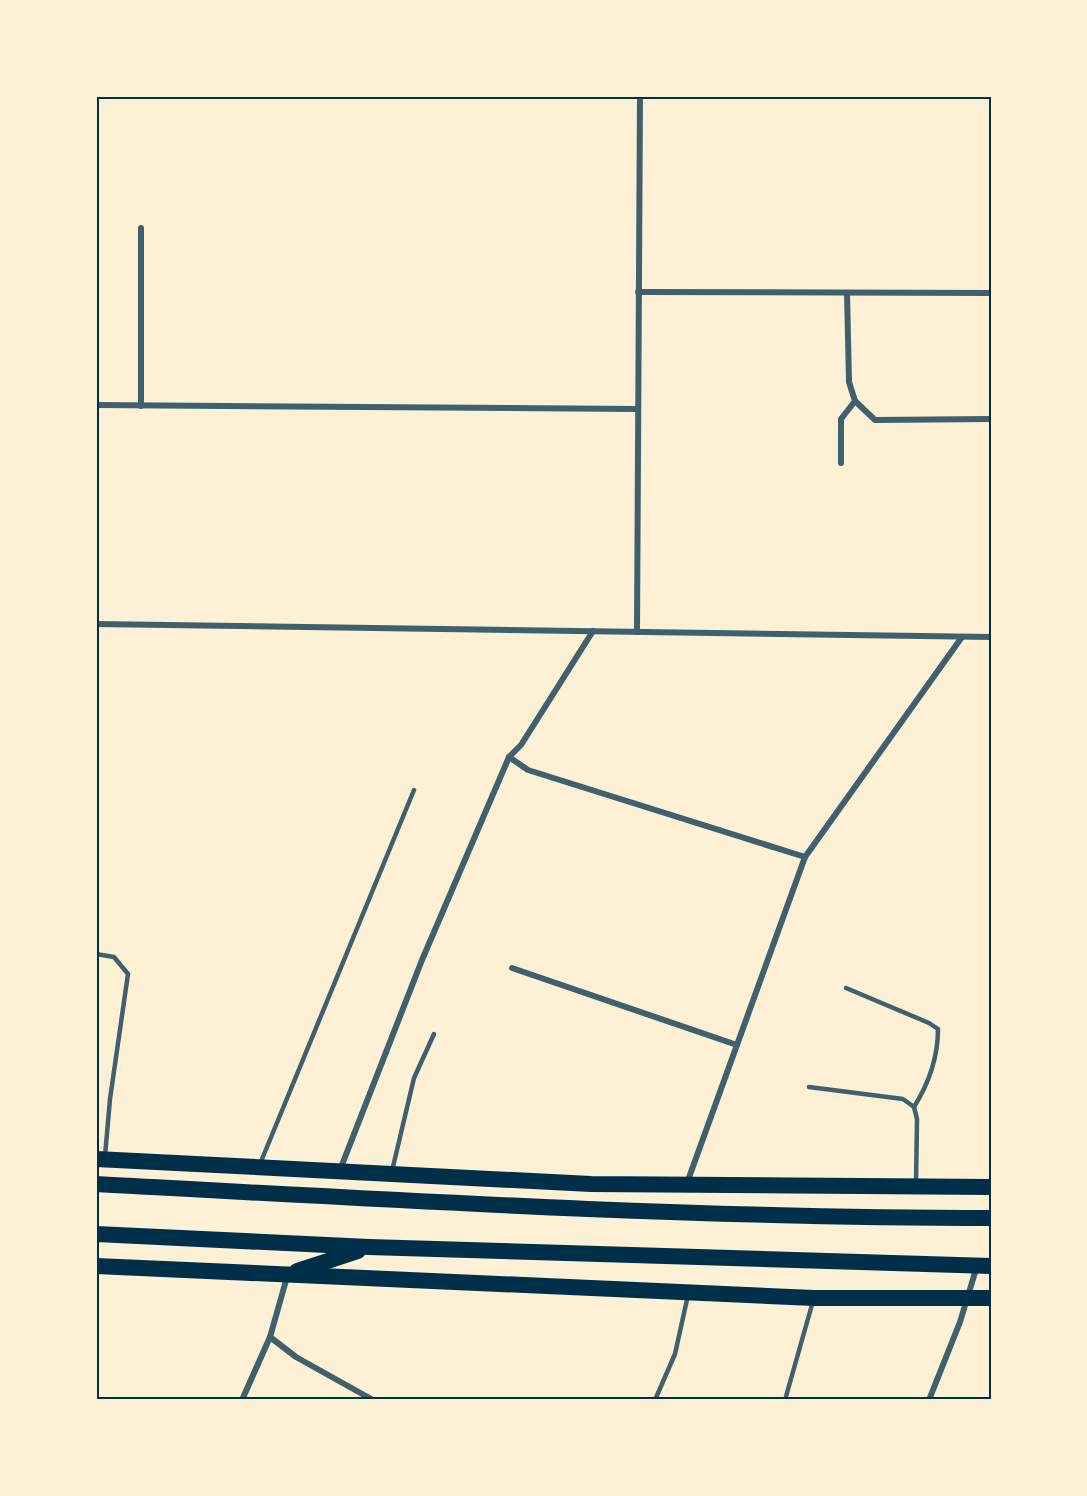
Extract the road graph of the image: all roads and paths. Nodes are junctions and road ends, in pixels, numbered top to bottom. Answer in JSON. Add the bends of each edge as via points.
{"nodes":[{"id":1,"x":639,"y":96,"type":"edge"},
{"id":2,"x":141,"y":228,"type":"dead end"},
{"id":3,"x":638,"y":292,"type":"junction"},
{"id":4,"x":847,"y":293,"type":"junction"},
{"id":5,"x":991,"y":293,"type":"edge"},
{"id":6,"x":855,"y":401,"type":"junction"},
{"id":7,"x":96,"y":405,"type":"edge"},
{"id":8,"x":141,"y":406,"type":"junction"},
{"id":9,"x":637,"y":408,"type":"junction"},
{"id":10,"x":991,"y":419,"type":"edge"},
{"id":11,"x":841,"y":463,"type":"dead end"},
{"id":12,"x":96,"y":624,"type":"edge"},
{"id":13,"x":593,"y":631,"type":"junction"},
{"id":14,"x":637,"y":632,"type":"junction"},
{"id":15,"x":962,"y":637,"type":"junction"},
{"id":16,"x":991,"y":637,"type":"edge"},
{"id":17,"x":509,"y":757,"type":"junction"},
{"id":18,"x":414,"y":790,"type":"dead end"},
{"id":19,"x":805,"y":856,"type":"junction"},
{"id":20,"x":96,"y":954,"type":"edge"},
{"id":21,"x":512,"y":968,"type":"dead end"},
{"id":22,"x":846,"y":988,"type":"dead end"},
{"id":23,"x":434,"y":1034,"type":"dead end"},
{"id":24,"x":737,"y":1045,"type":"junction"},
{"id":25,"x":808,"y":1087,"type":"dead end"},
{"id":26,"x":914,"y":1107,"type":"junction"},
{"id":27,"x":100,"y":1159,"type":"edge"},
{"id":28,"x":259,"y":1167,"type":"junction"},
{"id":29,"x":340,"y":1171,"type":"junction"},
{"id":30,"x":392,"y":1174,"type":"junction"},
{"id":31,"x":96,"y":1184,"type":"edge"},
{"id":32,"x":686,"y":1185,"type":"junction"},
{"id":33,"x":916,"y":1187,"type":"junction"},
{"id":34,"x":991,"y":1187,"type":"edge"},
{"id":35,"x":991,"y":1218,"type":"edge"},
{"id":36,"x":96,"y":1234,"type":"edge"},
{"id":37,"x":369,"y":1247,"type":"junction"},
{"id":38,"x":96,"y":1266,"type":"edge"},
{"id":39,"x":984,"y":1266,"type":"edge"},
{"id":40,"x":287,"y":1274,"type":"junction"},
{"id":41,"x":689,"y":1292,"type":"junction"},
{"id":42,"x":814,"y":1298,"type":"junction"},
{"id":43,"x":969,"y":1298,"type":"junction"},
{"id":44,"x":991,"y":1298,"type":"edge"},
{"id":45,"x":270,"y":1336,"type":"junction"},
{"id":46,"x":242,"y":1400,"type":"edge"},
{"id":47,"x":373,"y":1400,"type":"edge"},
{"id":48,"x":655,"y":1400,"type":"edge"},
{"id":49,"x":785,"y":1400,"type":"edge"},
{"id":50,"x":929,"y":1400,"type":"edge"}],
"edges":[{"from":1,"to":3,"type":"street"},
{"from":2,"to":8,"type":"street"},
{"from":3,"to":4,"type":"street"},
{"from":3,"to":9,"type":"street"},
{"from":4,"to":5,"type":"street"},
{"from":4,"to":6,"type":"street","via":[[849,382]]},
{"from":6,"to":10,"type":"street","via":[[875,420]]},
{"from":6,"to":11,"type":"street","via":[[841,418]]},
{"from":7,"to":8,"type":"street"},
{"from":8,"to":9,"type":"street"},
{"from":9,"to":14,"type":"street"},
{"from":12,"to":13,"type":"street"},
{"from":13,"to":14,"type":"street"},
{"from":13,"to":17,"type":"street","via":[[521,745]]},
{"from":14,"to":15,"type":"street"},
{"from":15,"to":16,"type":"street"},
{"from":15,"to":19,"type":"street"},
{"from":17,"to":19,"type":"street","via":[[528,770]]},
{"from":17,"to":29,"type":"street","via":[[422,960]]},
{"from":18,"to":28,"type":"lane"},
{"from":19,"to":24,"type":"street"},
{"from":20,"to":27,"type":"lane","via":[[114,957],[129,974]]},
{"from":21,"to":24,"type":"street"},
{"from":22,"to":26,"type":"lane","via":[[938,1029],[938,1046],[927,1086]]},
{"from":23,"to":30,"type":"lane","via":[[414,1078]]},
{"from":24,"to":32,"type":"street"},
{"from":25,"to":26,"type":"lane","via":[[903,1099]]},
{"from":26,"to":33,"type":"lane"},
{"from":27,"to":28,"type":"highway"},
{"from":28,"to":29,"type":"highway"},
{"from":29,"to":30,"type":"highway"},
{"from":30,"to":32,"type":"highway"},
{"from":31,"to":35,"type":"highway","via":[[651,1213]]},
{"from":32,"to":33,"type":"highway"},
{"from":33,"to":34,"type":"highway"},
{"from":36,"to":37,"type":"highway"},
{"from":37,"to":39,"type":"highway"},
{"from":37,"to":40,"type":"highway"},
{"from":38,"to":40,"type":"highway"},
{"from":39,"to":43,"type":"street"},
{"from":40,"to":41,"type":"highway"},
{"from":40,"to":45,"type":"street"},
{"from":41,"to":42,"type":"highway"},
{"from":41,"to":48,"type":"lane","via":[[675,1354]]},
{"from":42,"to":43,"type":"highway"},
{"from":42,"to":49,"type":"lane"},
{"from":43,"to":44,"type":"highway"},
{"from":43,"to":50,"type":"street"},
{"from":45,"to":46,"type":"street"},
{"from":45,"to":47,"type":"street","via":[[296,1357]]}]}
